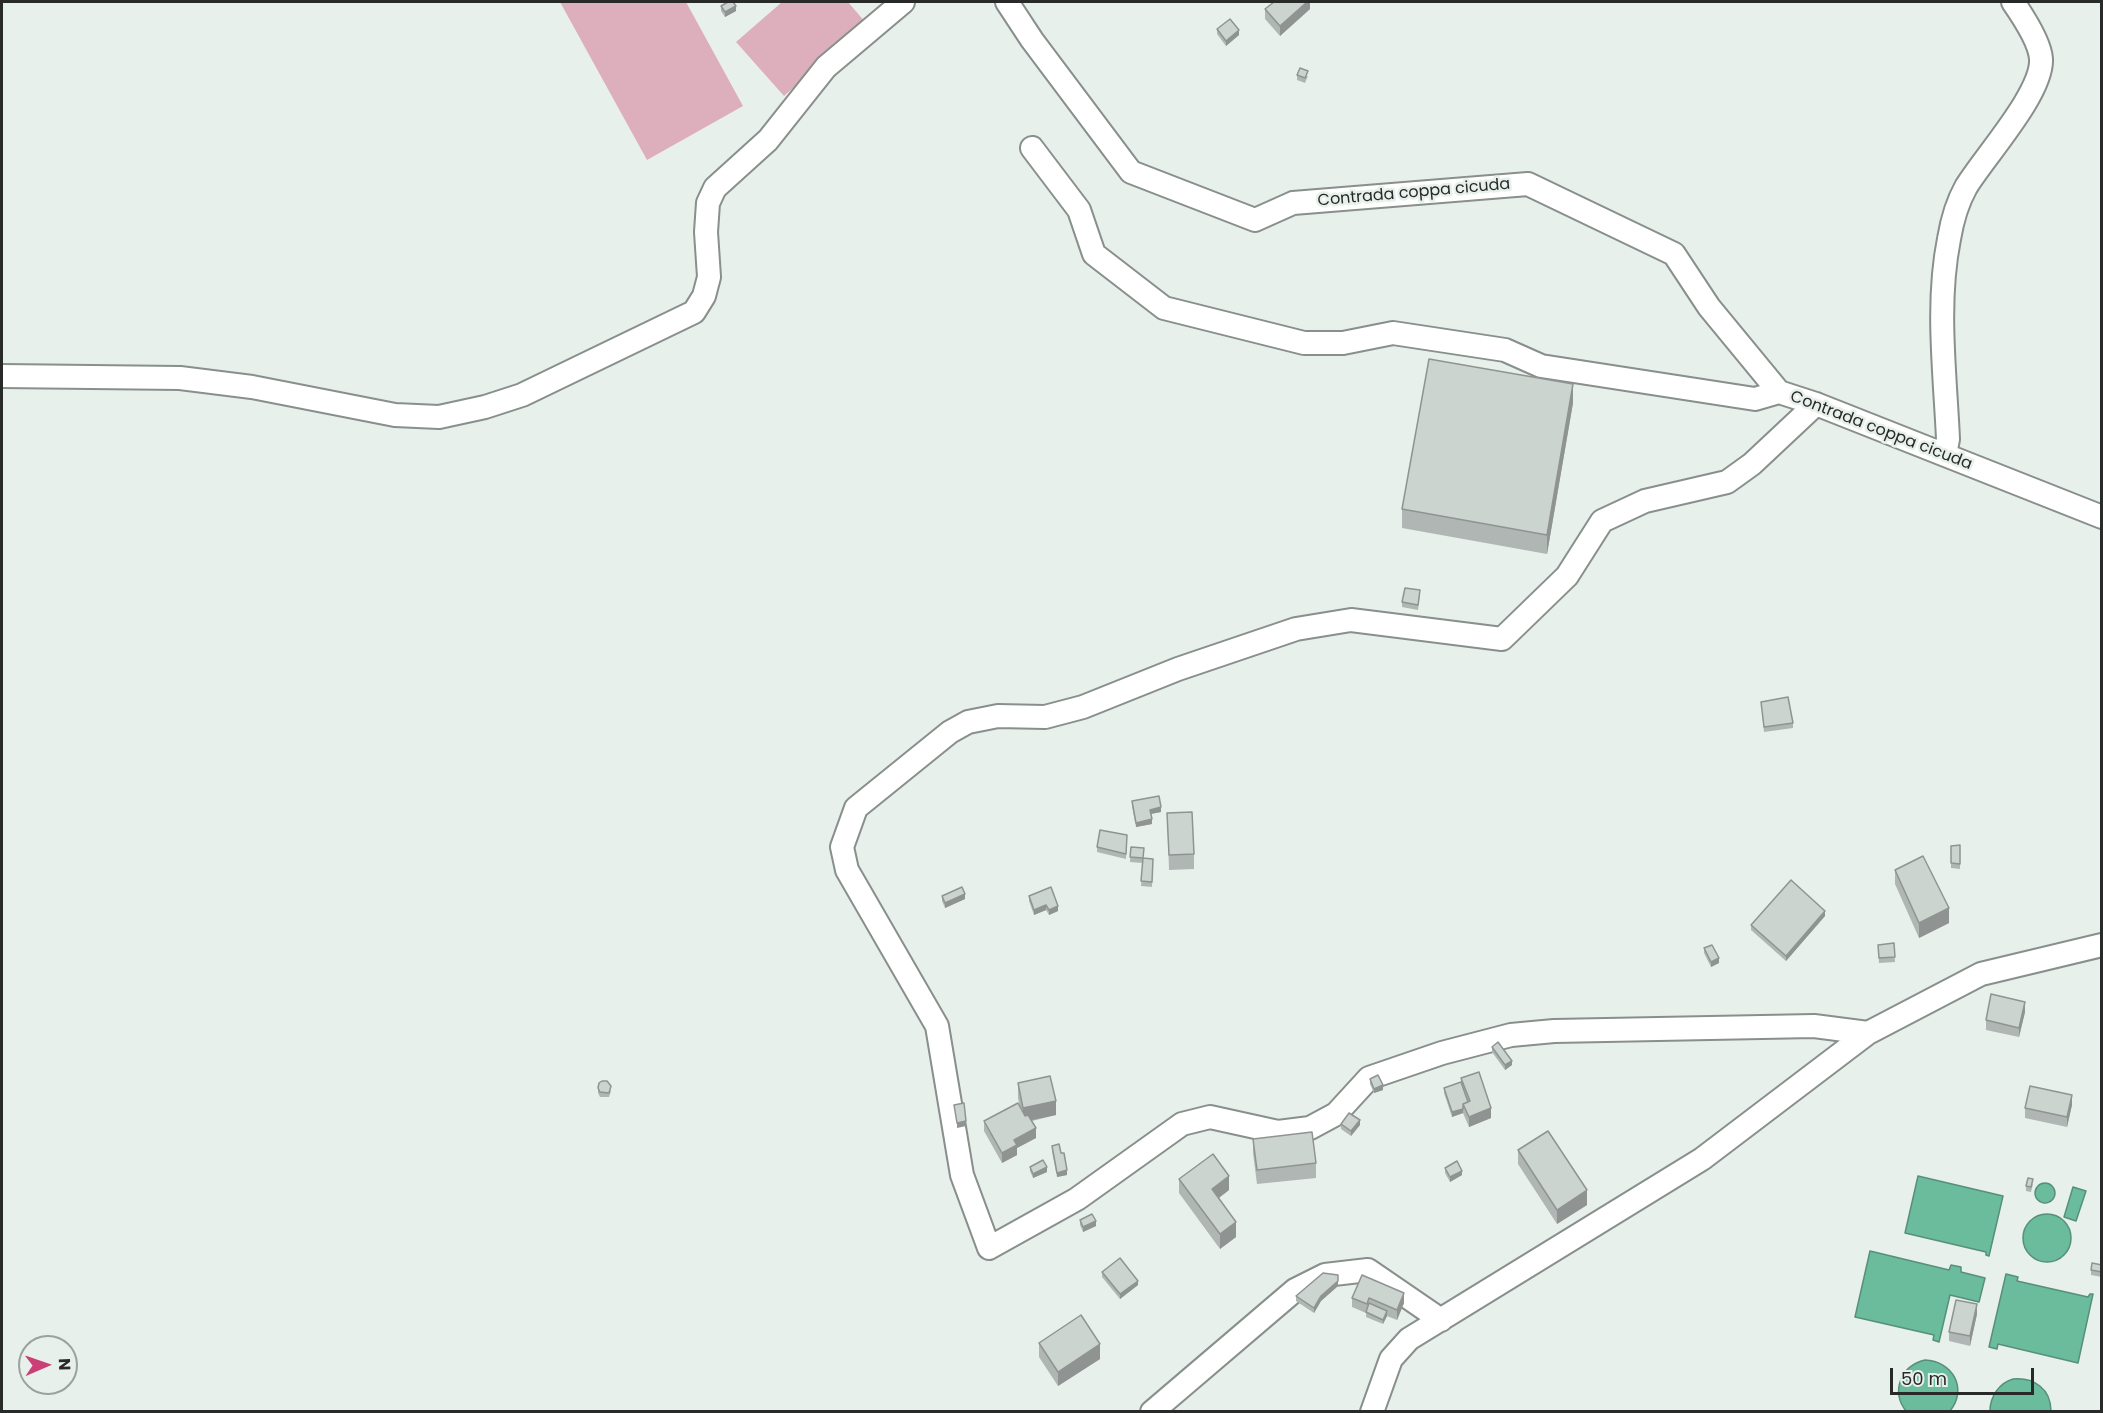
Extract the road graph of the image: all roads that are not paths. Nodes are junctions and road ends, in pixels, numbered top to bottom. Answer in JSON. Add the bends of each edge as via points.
{"nodes":[{"id":1,"x":903,"y":2,"type":"edge"},
{"id":2,"x":1006,"y":2,"type":"edge"},
{"id":3,"x":2013,"y":2,"type":"edge"},
{"id":4,"x":1032,"y":148,"type":"dead end"},
{"id":5,"x":2,"y":376,"type":"edge"},
{"id":6,"x":1779,"y":392,"type":"junction"},
{"id":7,"x":1816,"y":404,"type":"junction"},
{"id":8,"x":1945,"y":455,"type":"junction"},
{"id":9,"x":2102,"y":518,"type":"edge"},
{"id":10,"x":2102,"y":945,"type":"edge"},
{"id":11,"x":1868,"y":1033,"type":"junction"},
{"id":12,"x":1441,"y":1320,"type":"junction"},
{"id":13,"x":1152,"y":1412,"type":"edge"},
{"id":14,"x":1372,"y":1412,"type":"edge"}],
"edges":[{"from":1,"to":5,"type":"street","via":[[826,67],[768,140],[715,188],[708,203],[706,232],[709,277],[694,312],[522,395],[439,417],[406,416],[252,387],[180,378]]},
{"from":2,"to":6,"type":"street","name":"Contrada coppa cicuda","via":[[1131,172],[1255,220],[1293,203],[1528,184],[1674,254],[1708,306]]},
{"from":3,"to":8,"type":"street","via":[[2038,46],[2039,74],[2028,97],[1966,188],[1955,212],[1945,262],[1942,308],[1948,439]]},
{"from":4,"to":6,"type":"street","via":[[1079,210],[1094,254],[1164,308],[1304,343],[1343,343],[1393,333],[1505,350],[1541,366],[1755,399]]},
{"from":6,"to":7,"type":"street","name":"Contrada coppa cicuda"},
{"from":7,"to":8,"type":"street","name":"Contrada coppa cicuda"},
{"from":7,"to":11,"type":"street","via":[[1727,482],[1645,501],[1602,520],[1567,576],[1502,639],[1351,620],[1296,629],[1178,669],[1083,707],[1045,717],[998,716],[968,722],[950,732],[856,808],[842,847],[847,870],[938,1026],[962,1175],[989,1248],[1077,1199],[1182,1124],[1210,1117],[1278,1132],[1310,1128],[1336,1114],[1369,1078],[1511,1035],[1814,1026]]},
{"from":8,"to":9,"type":"street","name":"Contrada coppa cicuda"},
{"from":10,"to":11,"type":"street","via":[[1980,974]]},
{"from":11,"to":12,"type":"street","via":[[1702,1159]]},
{"from":12,"to":13,"type":"street","via":[[1368,1269],[1325,1275],[1295,1290]]},
{"from":12,"to":14,"type":"street","via":[[1409,1339],[1391,1359]]}]}
